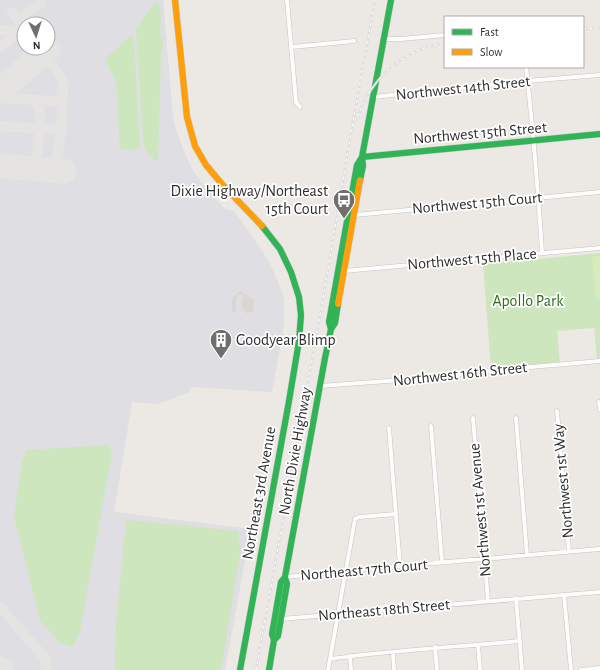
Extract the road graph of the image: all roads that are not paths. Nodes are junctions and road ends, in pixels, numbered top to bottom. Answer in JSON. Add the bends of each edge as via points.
{"nodes":[{"id":1,"x":175,"y":0,"type":"edge"},
{"id":2,"x":287,"y":0,"type":"edge"},
{"id":3,"x":391,"y":0,"type":"edge"},
{"id":4,"x":444,"y":35,"type":"edge"},
{"id":5,"x":384,"y":39,"type":"junction"},
{"id":6,"x":354,"y":41,"type":"dead end"},
{"id":7,"x":292,"y":47,"type":"junction"},
{"id":8,"x":526,"y":68,"type":"edge"},
{"id":9,"x":600,"y":75,"type":"edge"},
{"id":10,"x":527,"y":81,"type":"junction"},
{"id":11,"x":373,"y":97,"type":"junction"},
{"id":12,"x":300,"y":107,"type":"dead end"},
{"id":13,"x":600,"y":134,"type":"edge"},
{"id":14,"x":534,"y":141,"type":"junction"},
{"id":15,"x":362,"y":157,"type":"junction"},
{"id":16,"x":600,"y":192,"type":"edge"},
{"id":17,"x":539,"y":198,"type":"junction"},
{"id":18,"x":355,"y":215,"type":"junction"},
{"id":19,"x":600,"y":248,"type":"edge"},
{"id":20,"x":542,"y":252,"type":"junction"},
{"id":21,"x":344,"y":271,"type":"junction"},
{"id":22,"x":331,"y":329,"type":"junction"},
{"id":23,"x":600,"y":361,"type":"edge"},
{"id":24,"x":320,"y":386,"type":"junction"},
{"id":25,"x":599,"y":402,"type":"edge"},
{"id":26,"x":600,"y":410,"type":"edge"},
{"id":27,"x":557,"y":411,"type":"dead end"},
{"id":28,"x":473,"y":418,"type":"dead end"},
{"id":29,"x":516,"y":418,"type":"dead end"},
{"id":30,"x":431,"y":426,"type":"dead end"},
{"id":31,"x":389,"y":428,"type":"dead end"},
{"id":32,"x":396,"y":514,"type":"junction"},
{"id":33,"x":600,"y":549,"type":"edge"},
{"id":34,"x":569,"y":551,"type":"junction"},
{"id":35,"x":527,"y":554,"type":"junction"},
{"id":36,"x":484,"y":558,"type":"junction"},
{"id":37,"x":442,"y":562,"type":"junction"},
{"id":38,"x":400,"y":566,"type":"junction"},
{"id":39,"x":346,"y":572,"type":"junction"},
{"id":40,"x":285,"y":577,"type":"junction"},
{"id":41,"x":600,"y":592,"type":"edge"},
{"id":42,"x":564,"y":595,"type":"junction"},
{"id":43,"x":516,"y":598,"type":"junction"},
{"id":44,"x":488,"y":601,"type":"junction"},
{"id":45,"x":337,"y":614,"type":"junction"},
{"id":46,"x":281,"y":619,"type":"junction"},
{"id":47,"x":274,"y":640,"type":"junction"},
{"id":48,"x":520,"y":641,"type":"junction"},
{"id":49,"x":478,"y":645,"type":"junction"},
{"id":50,"x":435,"y":648,"type":"junction"},
{"id":51,"x":393,"y":652,"type":"junction"},
{"id":52,"x":350,"y":656,"type":"junction"},
{"id":53,"x":330,"y":658,"type":"junction"},
{"id":54,"x":600,"y":668,"type":"edge"},
{"id":55,"x":240,"y":670,"type":"edge"},
{"id":56,"x":269,"y":670,"type":"edge"},
{"id":57,"x":328,"y":670,"type":"edge"},
{"id":58,"x":351,"y":670,"type":"edge"},
{"id":59,"x":394,"y":670,"type":"edge"},
{"id":60,"x":437,"y":670,"type":"edge"},
{"id":61,"x":480,"y":670,"type":"edge"},
{"id":62,"x":522,"y":670,"type":"edge"},
{"id":63,"x":571,"y":670,"type":"edge"},
{"id":64,"x":581,"y":670,"type":"edge"}],
"edges":[{"from":1,"to":55,"type":"street","name":"Northeast 3rd Avenue","via":[[187,117],[195,146],[206,165],[280,249],[299,297],[299,341]]},
{"from":2,"to":7,"type":"street"},
{"from":3,"to":5,"type":"street","name":"North Dixie Highway"},
{"from":4,"to":5,"type":"street"},
{"from":5,"to":11,"type":"street","name":"North Dixie Highway"},
{"from":6,"to":7,"type":"street"},
{"from":7,"to":12,"type":"street","via":[[296,102]]},
{"from":8,"to":10,"type":"street"},
{"from":9,"to":10,"type":"street","name":"Northwest 14th Street"},
{"from":10,"to":11,"type":"street","name":"Northwest 14th Street"},
{"from":10,"to":14,"type":"street"},
{"from":11,"to":15,"type":"street","name":"North Dixie Highway"},
{"from":13,"to":14,"type":"street","name":"Northwest 15th Street"},
{"from":14,"to":15,"type":"street","name":"Northwest 15th Street"},
{"from":14,"to":17,"type":"street"},
{"from":15,"to":18,"type":"street","name":"North Dixie Highway","via":[[363,166]]},
{"from":15,"to":22,"type":"street","name":"North Dixie Highway","via":[[357,165],[329,322]]},
{"from":16,"to":17,"type":"street","name":"Northwest 15th Court"},
{"from":17,"to":18,"type":"street","name":"Northwest 15th Court"},
{"from":17,"to":20,"type":"street"},
{"from":18,"to":21,"type":"street","name":"North Dixie Highway"},
{"from":19,"to":20,"type":"street","name":"Northwest 15th Place"},
{"from":20,"to":21,"type":"street","name":"Northwest 15th Place"},
{"from":21,"to":22,"type":"street","name":"North Dixie Highway","via":[[335,323]]},
{"from":22,"to":24,"type":"street","name":"North Dixie Highway"},
{"from":23,"to":24,"type":"street","name":"Northwest 16th Street"},
{"from":24,"to":40,"type":"street","name":"North Dixie Highway"},
{"from":25,"to":26,"type":"street"},
{"from":27,"to":34,"type":"street","name":"Northwest 1st Way"},
{"from":28,"to":36,"type":"street","name":"Northwest 1st Avenue"},
{"from":29,"to":35,"type":"street"},
{"from":30,"to":37,"type":"street"},
{"from":31,"to":32,"type":"street"},
{"from":32,"to":38,"type":"street"},
{"from":32,"to":39,"type":"street","via":[[355,519]]},
{"from":33,"to":34,"type":"street","name":"Northeast 17th Court"},
{"from":34,"to":35,"type":"street","name":"Northeast 17th Court"},
{"from":35,"to":36,"type":"street","name":"Northeast 17th Court"},
{"from":36,"to":37,"type":"street","name":"Northeast 17th Court"},
{"from":36,"to":44,"type":"street","name":"Northwest 1st Avenue"},
{"from":37,"to":38,"type":"street","name":"Northeast 17th Court"},
{"from":38,"to":39,"type":"street","name":"Northeast 17th Court"},
{"from":39,"to":40,"type":"street","name":"Northeast 17th Court"},
{"from":39,"to":45,"type":"street"},
{"from":40,"to":46,"type":"street","name":"North Dixie Highway","via":[[287,584]]},
{"from":40,"to":47,"type":"street","name":"North Dixie Highway","via":[[281,582],[272,634]]},
{"from":41,"to":42,"type":"street","name":"Northeast 18th Street"},
{"from":42,"to":43,"type":"street","name":"Northeast 18th Street"},
{"from":42,"to":63,"type":"street"},
{"from":43,"to":44,"type":"street","name":"Northeast 18th Street"},
{"from":43,"to":48,"type":"street"},
{"from":44,"to":45,"type":"street","name":"Northeast 18th Street"},
{"from":45,"to":46,"type":"street","name":"Northeast 18th Street"},
{"from":45,"to":53,"type":"street"},
{"from":46,"to":47,"type":"street","name":"North Dixie Highway","via":[[278,636]]},
{"from":47,"to":56,"type":"street","name":"North Dixie Highway"},
{"from":48,"to":49,"type":"street"},
{"from":48,"to":62,"type":"street"},
{"from":49,"to":50,"type":"street"},
{"from":49,"to":61,"type":"street"},
{"from":50,"to":51,"type":"street"},
{"from":50,"to":60,"type":"street"},
{"from":51,"to":52,"type":"street"},
{"from":51,"to":59,"type":"street"},
{"from":52,"to":53,"type":"street"},
{"from":52,"to":58,"type":"street"},
{"from":53,"to":57,"type":"street"},
{"from":54,"to":64,"type":"street"}]}
